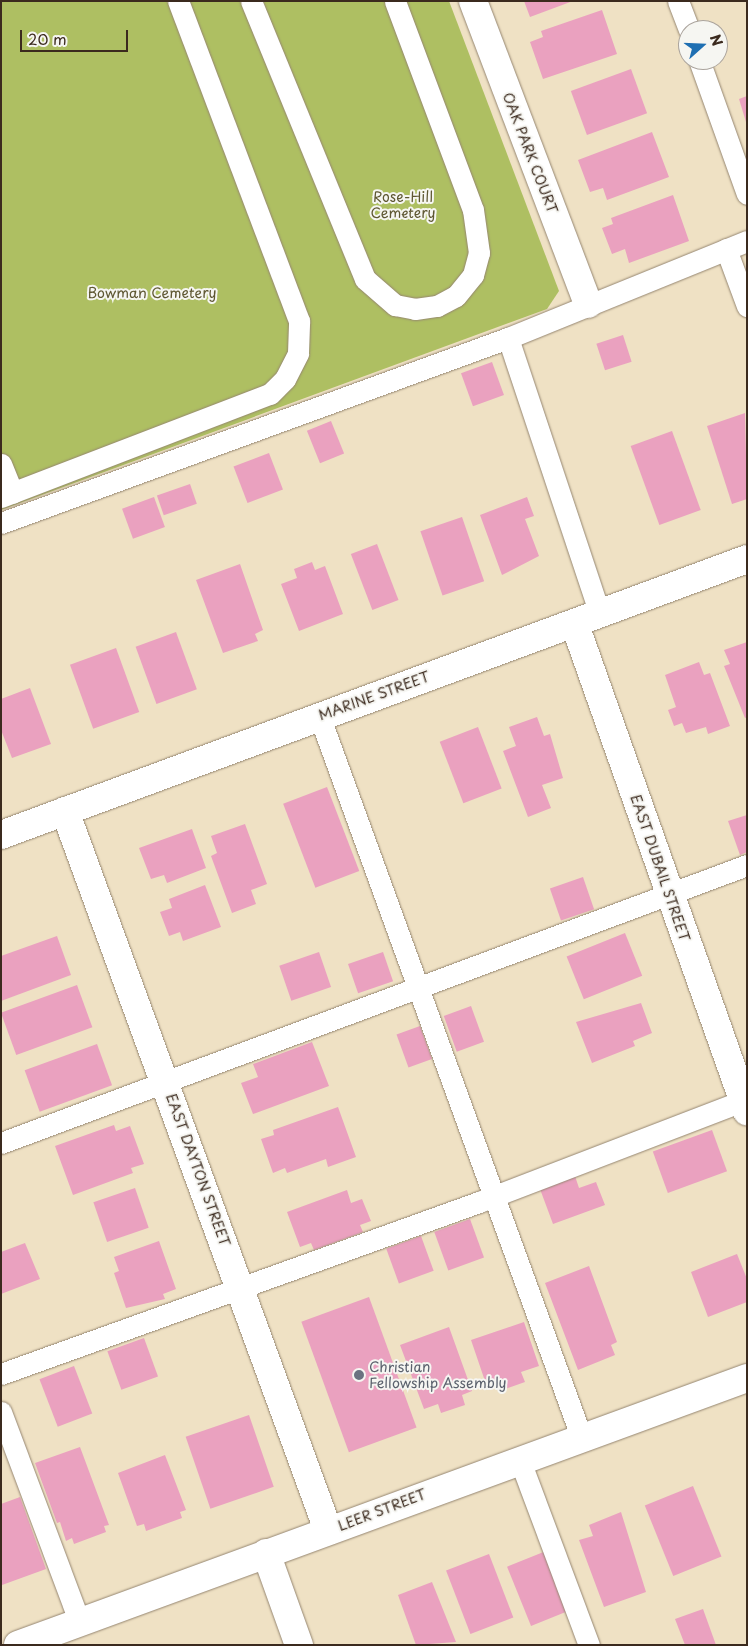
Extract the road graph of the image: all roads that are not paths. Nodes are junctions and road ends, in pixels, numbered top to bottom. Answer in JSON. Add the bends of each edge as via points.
{"nodes":[{"id":1,"x":178,"y":1,"type":"edge"},
{"id":2,"x":251,"y":1,"type":"edge"},
{"id":3,"x":395,"y":1,"type":"edge"},
{"id":4,"x":473,"y":1,"type":"edge"},
{"id":5,"x":678,"y":1,"type":"edge"},
{"id":6,"x":685,"y":20,"type":"edge"},
{"id":7,"x":703,"y":70,"type":"edge"},
{"id":8,"x":747,"y":194,"type":"edge"},
{"id":9,"x":747,"y":241,"type":"edge"},
{"id":10,"x":726,"y":249,"type":"junction"},
{"id":11,"x":588,"y":304,"type":"junction"},
{"id":12,"x":747,"y":306,"type":"edge"},
{"id":13,"x":508,"y":338,"type":"junction"},
{"id":14,"x":1,"y":464,"type":"edge"},
{"id":15,"x":7,"y":495,"type":"edge"},
{"id":16,"x":1,"y":523,"type":"edge"},
{"id":17,"x":747,"y":559,"type":"edge"},
{"id":18,"x":600,"y":615,"type":"junction"},
{"id":19,"x":575,"y":625,"type":"junction"},
{"id":20,"x":319,"y":715,"type":"junction"},
{"id":21,"x":65,"y":811,"type":"junction"},
{"id":22,"x":1,"y":835,"type":"edge"},
{"id":23,"x":747,"y":865,"type":"edge"},
{"id":24,"x":668,"y":894,"type":"junction"},
{"id":25,"x":419,"y":987,"type":"junction"},
{"id":26,"x":166,"y":1082,"type":"junction"},
{"id":27,"x":745,"y":1103,"type":"edge"},
{"id":28,"x":1,"y":1143,"type":"edge"},
{"id":29,"x":495,"y":1194,"type":"junction"},
{"id":30,"x":241,"y":1288,"type":"junction"},
{"id":31,"x":1,"y":1374,"type":"edge"},
{"id":32,"x":747,"y":1378,"type":"edge"},
{"id":33,"x":1,"y":1412,"type":"edge"},
{"id":34,"x":581,"y":1436,"type":"junction"},
{"id":35,"x":519,"y":1458,"type":"junction"},
{"id":36,"x":328,"y":1530,"type":"junction"},
{"id":37,"x":266,"y":1553,"type":"junction"},
{"id":38,"x":79,"y":1621,"type":"junction"},
{"id":39,"x":18,"y":1645,"type":"edge"},
{"id":40,"x":299,"y":1645,"type":"edge"},
{"id":41,"x":589,"y":1645,"type":"edge"}],
"edges":[{"from":1,"to":15,"type":"lane","via":[[299,321],[298,352],[285,379],[270,394]]},
{"from":2,"to":3,"type":"lane","via":[[365,279],[395,305],[415,309],[437,306],[456,296],[473,275],[478,253],[473,210]]},
{"from":4,"to":11,"type":"street","name":"OAK PARK COURT"},
{"from":5,"to":6,"type":"lane"},
{"from":7,"to":8,"type":"lane"},
{"from":9,"to":10,"type":"lane"},
{"from":10,"to":11,"type":"lane"},
{"from":10,"to":12,"type":"lane"},
{"from":11,"to":13,"type":"lane"},
{"from":13,"to":16,"type":"lane"},
{"from":13,"to":18,"type":"lane"},
{"from":14,"to":15,"type":"lane"},
{"from":17,"to":18,"type":"street","name":"MARINE STREET"},
{"from":18,"to":19,"type":"street","name":"MARINE STREET"},
{"from":19,"to":20,"type":"street","name":"MARINE STREET"},
{"from":19,"to":24,"type":"street","name":"EAST DUBAIL STREET"},
{"from":20,"to":21,"type":"street","name":"MARINE STREET"},
{"from":20,"to":25,"type":"lane"},
{"from":21,"to":22,"type":"street","name":"MARINE STREET"},
{"from":21,"to":26,"type":"street","name":"EAST DAYTON STREET"},
{"from":23,"to":24,"type":"lane"},
{"from":24,"to":25,"type":"lane"},
{"from":24,"to":27,"type":"street","name":"EAST DUBAIL STREET"},
{"from":25,"to":26,"type":"lane"},
{"from":25,"to":29,"type":"lane"},
{"from":26,"to":28,"type":"lane"},
{"from":26,"to":30,"type":"street","name":"EAST DAYTON STREET"},
{"from":27,"to":29,"type":"lane"},
{"from":29,"to":30,"type":"lane"},
{"from":29,"to":34,"type":"lane"},
{"from":30,"to":31,"type":"lane"},
{"from":30,"to":36,"type":"street","name":"EAST DAYTON STREET"},
{"from":32,"to":34,"type":"street","name":"LEER STREET"},
{"from":33,"to":38,"type":"lane"},
{"from":34,"to":35,"type":"street","name":"LEER STREET"},
{"from":35,"to":36,"type":"street","name":"LEER STREET"},
{"from":35,"to":41,"type":"lane"},
{"from":36,"to":37,"type":"street","name":"LEER STREET"},
{"from":37,"to":38,"type":"street","name":"LEER STREET"},
{"from":37,"to":40,"type":"street"},
{"from":38,"to":39,"type":"street","name":"LEER STREET"}]}
